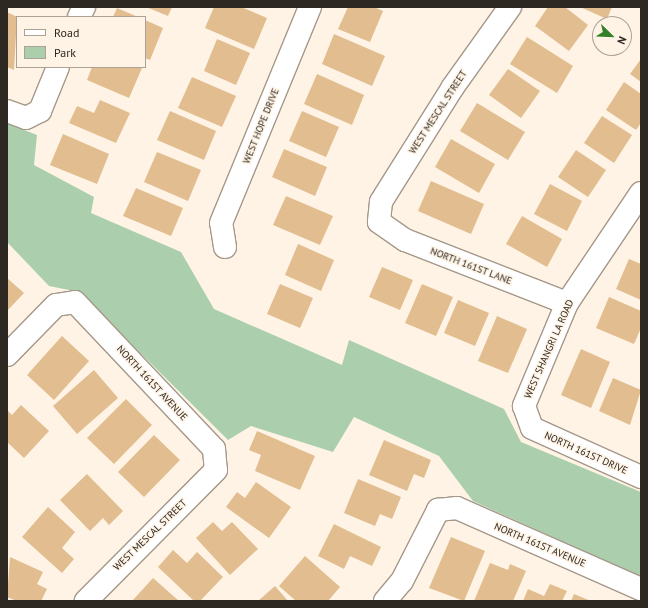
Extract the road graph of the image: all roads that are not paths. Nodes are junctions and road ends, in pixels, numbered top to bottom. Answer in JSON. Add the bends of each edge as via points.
{"nodes":[{"id":1,"x":310,"y":7,"type":"edge"},
{"id":2,"x":510,"y":7,"type":"edge"},
{"id":3,"x":58,"y":68,"type":"edge"},
{"id":4,"x":7,"y":111,"type":"edge"},
{"id":5,"x":641,"y":193,"type":"edge"},
{"id":6,"x":379,"y":222,"type":"joint"},
{"id":7,"x":225,"y":247,"type":"dead end"},
{"id":8,"x":567,"y":302,"type":"junction"},
{"id":9,"x":7,"y":355,"type":"edge"},
{"id":10,"x":532,"y":428,"type":"joint"},
{"id":11,"x":216,"y":470,"type":"joint"},
{"id":12,"x":641,"y":477,"type":"edge"},
{"id":13,"x":641,"y":589,"type":"edge"},
{"id":14,"x":86,"y":601,"type":"edge"},
{"id":15,"x":384,"y":601,"type":"edge"}],
"edges":[{"from":1,"to":7,"type":"street","name":"WEST HOPE DRIVE","via":[[221,223]]},
{"from":2,"to":6,"type":"street","name":"WEST MESCAL STREET","via":[[453,87],[381,202]]},
{"from":3,"to":4,"type":"street","via":[[40,111],[26,118]]},
{"from":5,"to":8,"type":"street","name":"WEST SHANGRI LA ROAD"},
{"from":6,"to":8,"type":"street","name":"NORTH 161ST LANE","via":[[404,240]]},
{"from":8,"to":10,"type":"street","name":"WEST SHANGRI LA ROAD","via":[[524,406]]},
{"from":9,"to":11,"type":"street","name":"NORTH 161ST AVENUE","via":[[56,305],[75,302],[214,449]]},
{"from":10,"to":12,"type":"street","name":"NORTH 161ST DRIVE"},
{"from":11,"to":14,"type":"street","name":"WEST MESCAL STREET"},
{"from":13,"to":15,"type":"street","name":"NORTH 161ST AVENUE","via":[[457,508],[438,510],[402,581]]}]}
